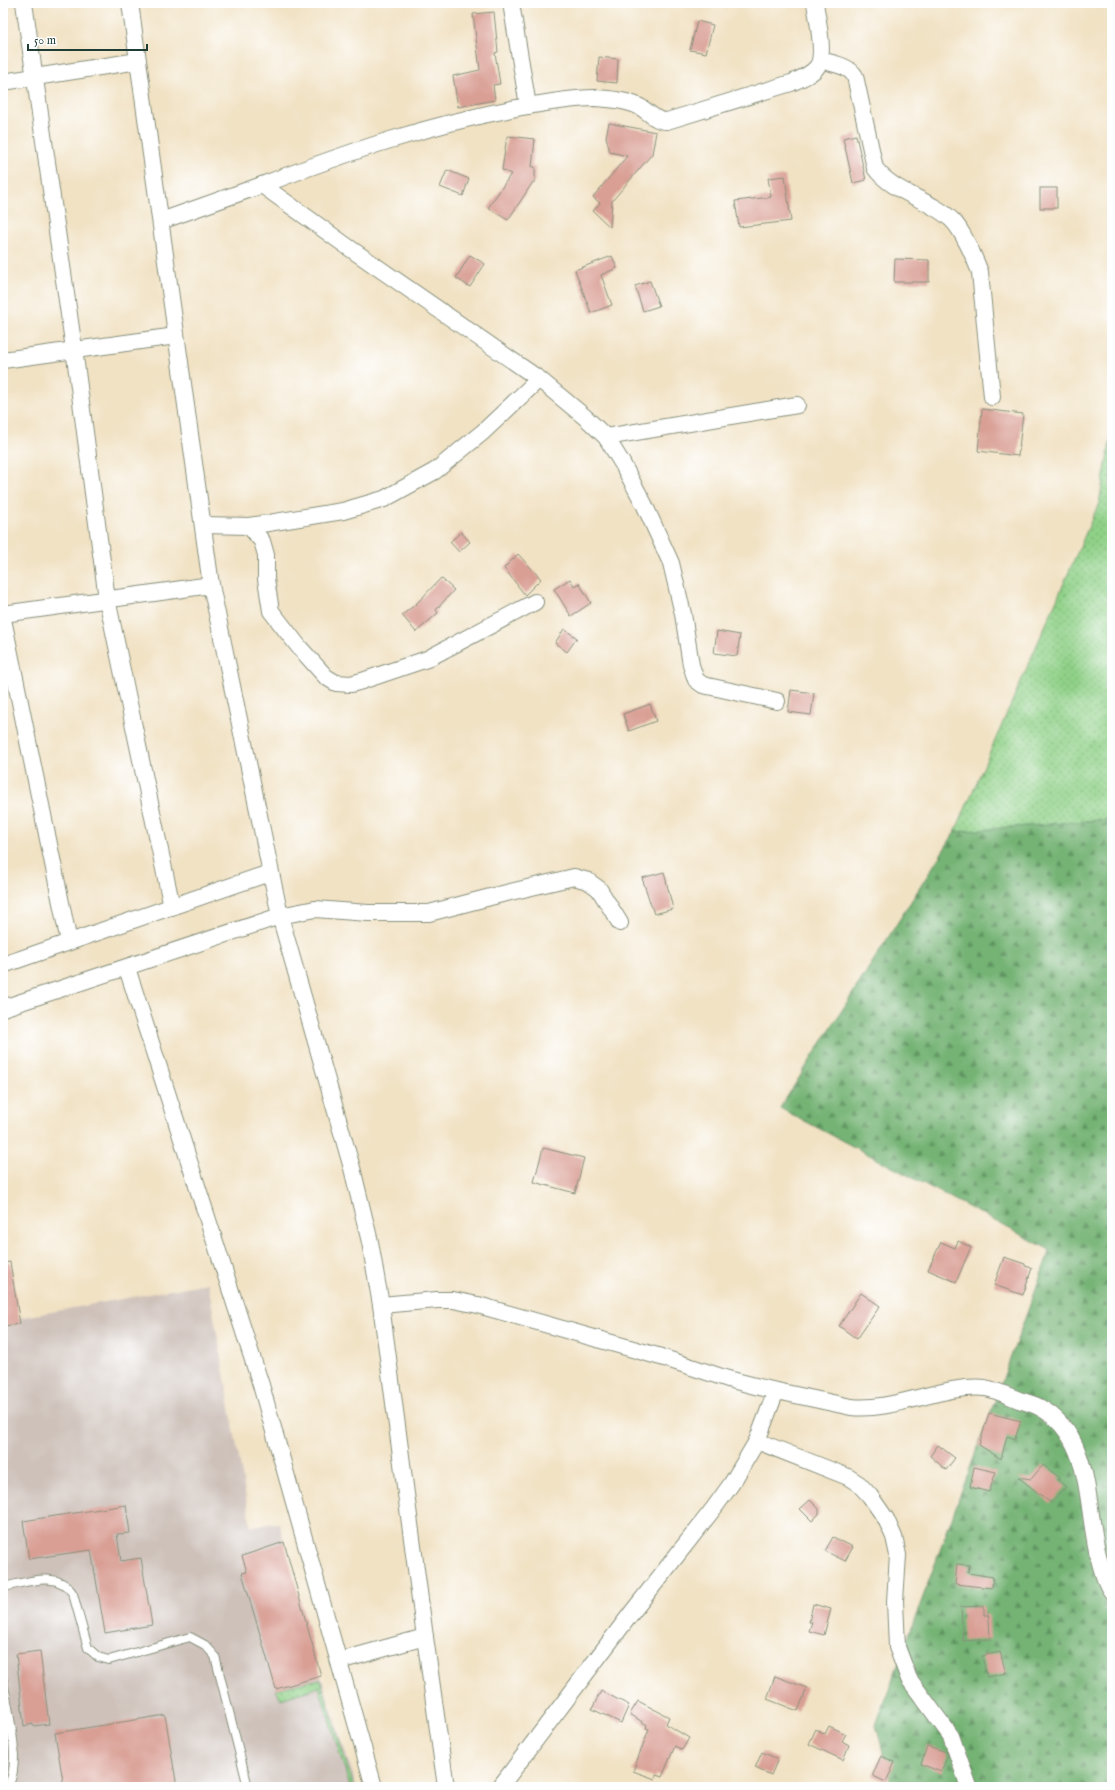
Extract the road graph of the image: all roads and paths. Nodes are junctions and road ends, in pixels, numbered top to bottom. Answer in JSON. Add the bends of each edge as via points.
{"nodes":[{"id":1,"x":24,"y":3,"type":"edge"},
{"id":2,"x":130,"y":3,"type":"edge"},
{"id":3,"x":511,"y":3,"type":"edge"},
{"id":4,"x":815,"y":3,"type":"edge"},
{"id":5,"x":821,"y":60,"type":"junction"},
{"id":6,"x":138,"y":61,"type":"junction"},
{"id":7,"x":35,"y":77,"type":"junction"},
{"id":8,"x":3,"y":82,"type":"edge"},
{"id":9,"x":528,"y":106,"type":"junction"},
{"id":10,"x":262,"y":185,"type":"junction"},
{"id":11,"x":161,"y":221,"type":"junction"},
{"id":12,"x":176,"y":336,"type":"junction"},
{"id":13,"x":74,"y":350,"type":"junction"},
{"id":14,"x":3,"y":360,"type":"edge"},
{"id":15,"x":539,"y":379,"type":"junction"},
{"id":16,"x":992,"y":397,"type":"dead end"},
{"id":17,"x":797,"y":406,"type":"dead end"},
{"id":18,"x":606,"y":438,"type":"junction"},
{"id":19,"x":203,"y":525,"type":"junction"},
{"id":20,"x":249,"y":526,"type":"junction"},
{"id":21,"x":211,"y":585,"type":"junction"},
{"id":22,"x":107,"y":599,"type":"junction"},
{"id":23,"x":535,"y":602,"type":"dead end"},
{"id":24,"x":3,"y":614,"type":"edge"},
{"id":25,"x":3,"y":619,"type":"edge"},
{"id":26,"x":777,"y":701,"type":"dead end"},
{"id":27,"x":269,"y":872,"type":"junction"},
{"id":28,"x":172,"y":907,"type":"junction"},
{"id":29,"x":280,"y":916,"type":"junction"},
{"id":30,"x":620,"y":923,"type":"dead end"},
{"id":31,"x":69,"y":942,"type":"junction"},
{"id":32,"x":3,"y":965,"type":"edge"},
{"id":33,"x":127,"y":968,"type":"junction"},
{"id":34,"x":3,"y":1008,"type":"edge"},
{"id":35,"x":381,"y":1305,"type":"junction"},
{"id":36,"x":776,"y":1391,"type":"junction"},
{"id":37,"x":757,"y":1441,"type":"junction"},
{"id":38,"x":3,"y":1587,"type":"edge"},
{"id":39,"x":1112,"y":1592,"type":"edge"},
{"id":40,"x":425,"y":1638,"type":"junction"},
{"id":41,"x":339,"y":1661,"type":"junction"},
{"id":42,"x":3,"y":1680,"type":"edge"},
{"id":43,"x":7,"y":1787,"type":"edge"},
{"id":44,"x":248,"y":1787,"type":"edge"},
{"id":45,"x":374,"y":1787,"type":"edge"},
{"id":46,"x":446,"y":1787,"type":"edge"},
{"id":47,"x":500,"y":1787,"type":"edge"},
{"id":48,"x":969,"y":1787,"type":"edge"}],
"edges":[{"from":1,"to":7,"type":"street"},
{"from":2,"to":6,"type":"street"},
{"from":3,"to":9,"type":"street"},
{"from":4,"to":5,"type":"street"},
{"from":5,"to":9,"type":"street","via":[[818,66],[802,78],[667,121],[658,120],[642,108],[620,101],[594,98]]},
{"from":5,"to":16,"type":"street","via":[[844,67],[854,76],[875,168],[882,178],[954,221],[974,257],[980,272]]},
{"from":6,"to":7,"type":"street"},
{"from":6,"to":11,"type":"street"},
{"from":7,"to":8,"type":"street"},
{"from":7,"to":13,"type":"street"},
{"from":9,"to":10,"type":"street","via":[[488,113],[341,155]]},
{"from":10,"to":11,"type":"street"},
{"from":10,"to":15,"type":"street"},
{"from":11,"to":12,"type":"street"},
{"from":12,"to":13,"type":"street"},
{"from":12,"to":19,"type":"street"},
{"from":13,"to":14,"type":"street"},
{"from":13,"to":22,"type":"street"},
{"from":15,"to":18,"type":"street"},
{"from":15,"to":20,"type":"street","via":[[483,432],[435,471],[384,499],[343,511]]},
{"from":17,"to":18,"type":"street"},
{"from":18,"to":26,"type":"street","via":[[629,477],[671,563],[696,680],[703,685]]},
{"from":19,"to":20,"type":"street"},
{"from":19,"to":21,"type":"street"},
{"from":20,"to":23,"type":"street","via":[[262,541],[266,555],[266,579],[271,611],[303,652],[336,684],[362,681],[427,659]]},
{"from":21,"to":22,"type":"street"},
{"from":21,"to":27,"type":"street"},
{"from":22,"to":24,"type":"street"},
{"from":22,"to":28,"type":"street"},
{"from":25,"to":31,"type":"street"},
{"from":27,"to":28,"type":"street"},
{"from":27,"to":29,"type":"street"},
{"from":28,"to":31,"type":"street"},
{"from":29,"to":30,"type":"street","via":[[315,909],[368,913],[429,913],[574,877],[588,880],[599,889]]},
{"from":29,"to":33,"type":"street"},
{"from":29,"to":35,"type":"street","via":[[362,1206]]},
{"from":31,"to":32,"type":"street"},
{"from":33,"to":34,"type":"street"},
{"from":33,"to":41,"type":"street","via":[[261,1384]]},
{"from":35,"to":36,"type":"street","via":[[437,1300],[478,1305]]},
{"from":35,"to":40,"type":"street"},
{"from":36,"to":37,"type":"street"},
{"from":36,"to":39,"type":"street","via":[[865,1408],[957,1390],[986,1388],[1039,1406],[1060,1423],[1078,1451],[1086,1481],[1096,1549],[1106,1582]]},
{"from":37,"to":47,"type":"street","via":[[732,1484]]},
{"from":37,"to":48,"type":"street","via":[[848,1477],[870,1496],[886,1519],[894,1536],[898,1555],[895,1620],[900,1654],[909,1679],[951,1736]]},
{"from":38,"to":44,"type":"lane","via":[[45,1579],[56,1580],[69,1588],[73,1594],[88,1648],[98,1657],[109,1660],[190,1638],[205,1644],[215,1656]]},
{"from":40,"to":41,"type":"street"},
{"from":40,"to":46,"type":"street"},
{"from":41,"to":45,"type":"street"},
{"from":42,"to":43,"type":"lane","via":[[14,1748],[14,1772]]}]}
